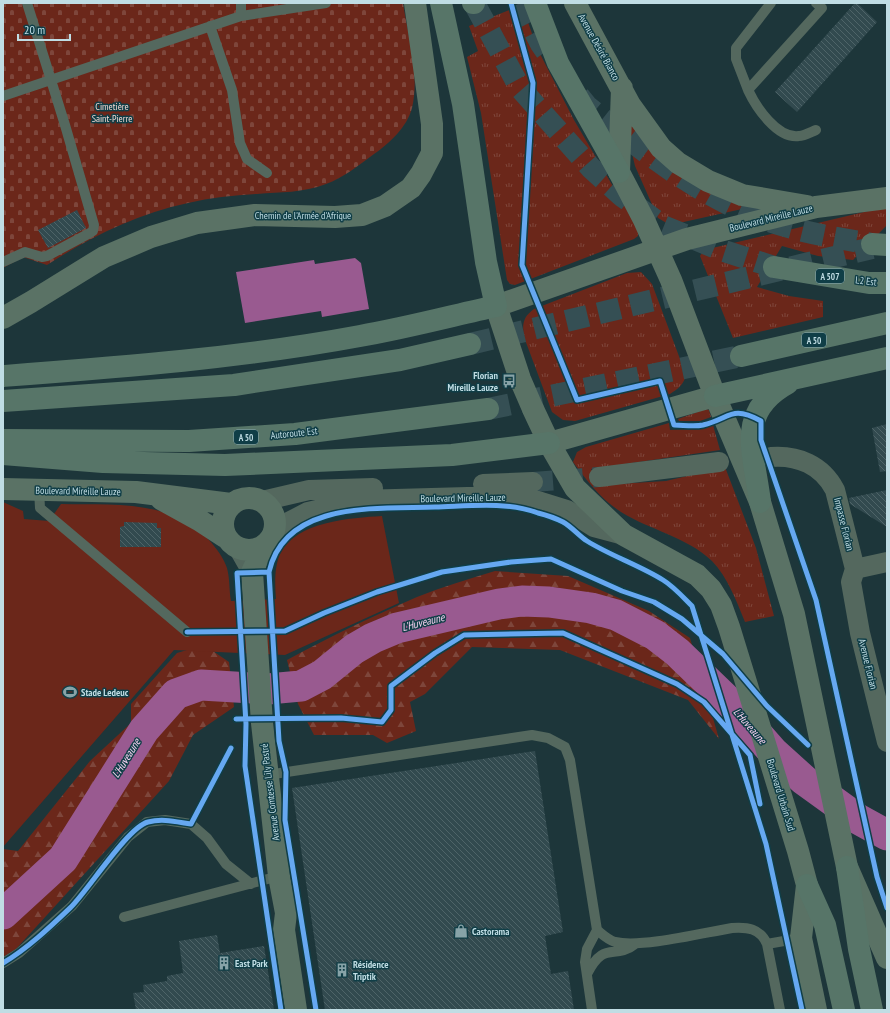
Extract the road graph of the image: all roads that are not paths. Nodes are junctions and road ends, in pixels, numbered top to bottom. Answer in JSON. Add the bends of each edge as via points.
{"nodes":[{"id":1,"x":27,"y":3,"type":"edge"},
{"id":2,"x":241,"y":3,"type":"edge"},
{"id":3,"x":326,"y":3,"type":"edge"},
{"id":4,"x":415,"y":3,"type":"edge"},
{"id":5,"x":441,"y":3,"type":"edge"},
{"id":6,"x":535,"y":3,"type":"edge"},
{"id":7,"x":575,"y":3,"type":"edge"},
{"id":8,"x":771,"y":3,"type":"edge"},
{"id":9,"x":816,"y":3,"type":"edge"},
{"id":10,"x":241,"y":16,"type":"junction"},
{"id":11,"x":210,"y":26,"type":"junction"},
{"id":12,"x":52,"y":80,"type":"junction"},
{"id":13,"x":622,"y":88,"type":"junction"},
{"id":14,"x":748,"y":90,"type":"junction"},
{"id":15,"x":3,"y":96,"type":"edge"},
{"id":16,"x":816,"y":130,"type":"dead end"},
{"id":17,"x":619,"y":172,"type":"junction"},
{"id":18,"x":267,"y":173,"type":"dead end"},
{"id":19,"x":887,"y":198,"type":"edge"},
{"id":20,"x":816,"y":208,"type":"junction"},
{"id":21,"x":658,"y":250,"type":"junction"},
{"id":22,"x":3,"y":262,"type":"edge"},
{"id":23,"x":774,"y":267,"type":"tunnel mouth"},
{"id":24,"x":887,"y":283,"type":"edge"},
{"id":25,"x":496,"y":306,"type":"junction"},
{"id":26,"x":3,"y":318,"type":"edge"},
{"id":27,"x":887,"y":323,"type":"edge"},
{"id":28,"x":470,"y":344,"type":"tunnel mouth"},
{"id":29,"x":741,"y":356,"type":"tunnel mouth"},
{"id":30,"x":887,"y":358,"type":"edge"},
{"id":31,"x":3,"y":376,"type":"edge"},
{"id":32,"x":802,"y":376,"type":"junction"},
{"id":33,"x":715,"y":396,"type":"junction"},
{"id":34,"x":3,"y":401,"type":"edge"},
{"id":35,"x":488,"y":409,"type":"tunnel mouth"},
{"id":36,"x":3,"y":440,"type":"edge"},
{"id":37,"x":549,"y":442,"type":"junction"},
{"id":38,"x":3,"y":454,"type":"edge"},
{"id":39,"x":771,"y":457,"type":"dead end"},
{"id":40,"x":720,"y":462,"type":"dead end"},
{"id":41,"x":599,"y":477,"type":"tunnel mouth"},
{"id":42,"x":533,"y":482,"type":"tunnel mouth"},
{"id":43,"x":3,"y":489,"type":"edge"},
{"id":44,"x":39,"y":490,"type":"junction"},
{"id":45,"x":153,"y":495,"type":"junction"},
{"id":46,"x":262,"y":501,"type":"junction"},
{"id":47,"x":760,"y":502,"type":"junction"},
{"id":48,"x":231,"y":504,"type":"junction"},
{"id":49,"x":624,"y":535,"type":"junction"},
{"id":50,"x":270,"y":537,"type":"junction"},
{"id":51,"x":232,"y":543,"type":"junction"},
{"id":52,"x":887,"y":562,"type":"edge"},
{"id":53,"x":855,"y":569,"type":"junction"},
{"id":54,"x":252,"y":572,"type":"junction"},
{"id":55,"x":187,"y":632,"type":"dead end"},
{"id":56,"x":860,"y":633,"type":"joint"},
{"id":57,"x":887,"y":742,"type":"edge"},
{"id":58,"x":267,"y":775,"type":"junction"},
{"id":59,"x":847,"y":867,"type":"junction"},
{"id":60,"x":280,"y":876,"type":"junction"},
{"id":61,"x":250,"y":884,"type":"junction"},
{"id":62,"x":807,"y":885,"type":"junction"},
{"id":63,"x":124,"y":917,"type":"dead end"},
{"id":64,"x":597,"y":930,"type":"junction"},
{"id":65,"x":801,"y":938,"type":"junction"},
{"id":66,"x":635,"y":944,"type":"junction"},
{"id":67,"x":767,"y":944,"type":"junction"},
{"id":68,"x":887,"y":958,"type":"edge"},
{"id":69,"x":3,"y":963,"type":"edge"},
{"id":70,"x":587,"y":974,"type":"junction"},
{"id":71,"x":296,"y":1010,"type":"edge"},
{"id":72,"x":592,"y":1010,"type":"edge"},
{"id":73,"x":780,"y":1010,"type":"edge"},
{"id":74,"x":816,"y":1010,"type":"edge"},
{"id":75,"x":844,"y":1010,"type":"edge"},
{"id":76,"x":872,"y":1010,"type":"edge"}],
"edges":[{"from":1,"to":12,"type":"lane"},
{"from":2,"to":10,"type":"lane"},
{"from":3,"to":10,"type":"lane"},
{"from":4,"to":26,"type":"main road","name":"Chemin de l'Armée d'Afrique","via":[[432,124],[432,153],[411,188],[385,206],[362,215],[255,215],[197,223],[151,237],[104,257]]},
{"from":5,"to":25,"type":"highway","via":[[463,104],[486,262]]},
{"from":6,"to":17,"type":"highway","via":[[558,63]]},
{"from":7,"to":13,"type":"main road","name":"Avenue Désiré Bianco"},
{"from":8,"to":14,"type":"lane","via":[[736,48],[736,59]]},
{"from":9,"to":14,"type":"lane","via":[[822,8]]},
{"from":10,"to":11,"type":"lane"},
{"from":11,"to":12,"type":"lane"},
{"from":11,"to":18,"type":"lane","via":[[232,90],[240,143],[247,160]]},
{"from":12,"to":15,"type":"lane"},
{"from":12,"to":22,"type":"lane","via":[[94,225],[92,231],[47,256],[25,252]]},
{"from":13,"to":17,"type":"main road","name":"Avenue Désiré Bianco"},
{"from":13,"to":20,"type":"main road","via":[[630,104],[661,148],[678,163],[708,181],[742,195]]},
{"from":14,"to":16,"type":"lane","via":[[756,107],[781,131],[800,136]]},
{"from":17,"to":21,"type":"main road","name":"Avenue Désiré Bianco"},
{"from":19,"to":20,"type":"main road","name":"Boulevard Mireille Lauze"},
{"from":20,"to":21,"type":"main road","name":"Boulevard Mireille Lauze","via":[[687,239]]},
{"from":21,"to":25,"type":"main road","name":"Boulevard Mireille Lauze"},
{"from":21,"to":33,"type":"main road","via":[[702,357]]},
{"from":23,"to":24,"type":"highway","name":"L2 Est","number":"A 507","via":[[869,283]]},
{"from":25,"to":31,"type":"highway","via":[[360,336],[223,357]]},
{"from":25,"to":37,"type":"main road","via":[[520,379]]},
{"from":27,"to":29,"type":"highway","number":"A 50"},
{"from":28,"to":34,"type":"highway","via":[[400,360],[234,385]]},
{"from":30,"to":32,"type":"highway"},
{"from":32,"to":33,"type":"highway"},
{"from":32,"to":47,"type":"highway","via":[[765,399],[753,421],[751,434]]},
{"from":33,"to":37,"type":"main road"},
{"from":33,"to":47,"type":"main road"},
{"from":35,"to":36,"type":"highway","name":"Autoroute Est","number":"A 50","via":[[295,434],[189,441]]},
{"from":37,"to":38,"type":"highway","via":[[452,455],[225,465],[103,462]]},
{"from":37,"to":49,"type":"main road","via":[[575,488]]},
{"from":39,"to":53,"type":"street","name":"Impasse Florian","via":[[802,459],[830,481],[835,490]]},
{"from":40,"to":41,"type":"street"},
{"from":42,"to":46,"type":"street","name":"Boulevard Mireille Lauze","via":[[310,490]]},
{"from":43,"to":44,"type":"main road","name":"Boulevard Mireille Lauze"},
{"from":44,"to":45,"type":"main road","name":"Boulevard Mireille Lauze","via":[[136,492]]},
{"from":44,"to":55,"type":"lane","via":[[40,508]]},
{"from":45,"to":48,"type":"main road","name":"Boulevard Mireille Lauze"},
{"from":45,"to":51,"type":"main road","name":"Boulevard Mireille Lauze","via":[[199,520]]},
{"from":46,"to":48,"type":"main road","via":[[240,499]]},
{"from":46,"to":50,"type":"main road","via":[[270,508],[275,518]]},
{"from":47,"to":59,"type":"main road","via":[[794,614]]},
{"from":48,"to":51,"type":"main road","via":[[225,511],[222,529]]},
{"from":49,"to":50,"type":"street","name":"Boulevard Mireille Lauze","via":[[594,527],[567,510],[538,501],[504,496],[359,500],[308,512]]},
{"from":49,"to":62,"type":"main road","name":"Boulevard Urbain Sud","via":[[697,575],[711,589],[721,605]]},
{"from":50,"to":51,"type":"main road","via":[[252,551]]},
{"from":50,"to":54,"type":"main road","name":"Avenue Comtesse Lily Pastré"},
{"from":51,"to":54,"type":"street","name":"Avenue Comtesse Lily Pastré"},
{"from":52,"to":53,"type":"street"},
{"from":53,"to":56,"type":"street","name":"Impasse Florian","via":[[852,582]]},
{"from":54,"to":58,"type":"main road","name":"Avenue Comtesse Lily Pastré"},
{"from":56,"to":57,"type":"street","name":"Avenue Florian"},
{"from":58,"to":60,"type":"main road","name":"Avenue Comtesse Lily Pastré"},
{"from":58,"to":64,"type":"lane","via":[[532,735],[548,738],[565,747],[570,760]]},
{"from":59,"to":68,"type":"main road"},
{"from":59,"to":76,"type":"highway","via":[[859,949]]},
{"from":60,"to":61,"type":"lane"},
{"from":60,"to":71,"type":"main road","name":"Avenue Comtesse Lily Pastré","via":[[286,913],[284,930]]},
{"from":61,"to":63,"type":"lane"},
{"from":61,"to":69,"type":"lane","via":[[226,864],[207,838],[190,824],[165,820],[147,822],[128,837],[72,906],[19,953]]},
{"from":62,"to":65,"type":"main road"},
{"from":62,"to":75,"type":"highway","name":"Boulevard Urbain Sud","via":[[825,925]]},
{"from":64,"to":66,"type":"lane","via":[[615,942]]},
{"from":64,"to":70,"type":"lane","via":[[587,948]]},
{"from":65,"to":67,"type":"lane"},
{"from":65,"to":74,"type":"main road"},
{"from":66,"to":67,"type":"lane","via":[[745,927],[754,929],[764,936]]},
{"from":66,"to":70,"type":"lane","via":[[628,950],[599,955]]},
{"from":67,"to":73,"type":"lane"},
{"from":70,"to":72,"type":"lane"}]}
